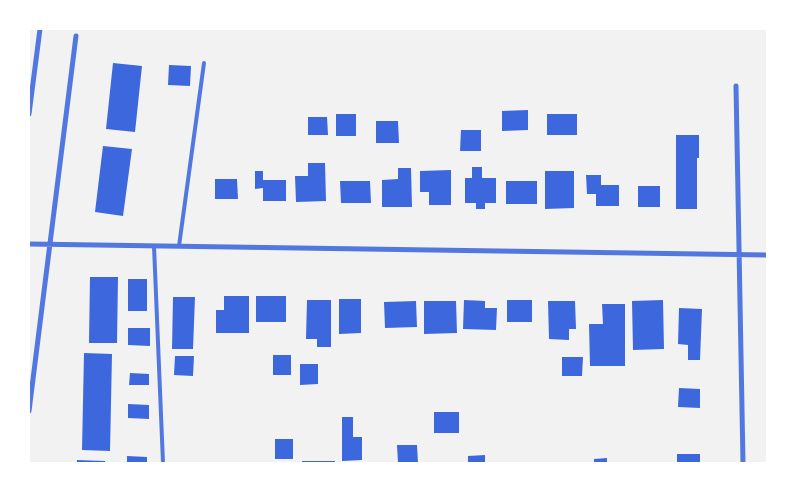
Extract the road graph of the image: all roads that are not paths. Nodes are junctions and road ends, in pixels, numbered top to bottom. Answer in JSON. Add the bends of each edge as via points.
{"nodes":[{"id":1,"x":40,"y":29,"type":"edge"},
{"id":2,"x":76,"y":36,"type":"dead end"},
{"id":3,"x":204,"y":63,"type":"dead end"},
{"id":4,"x":736,"y":86,"type":"dead end"},
{"id":5,"x":29,"y":114,"type":"edge"},
{"id":6,"x":29,"y":244,"type":"edge"},
{"id":7,"x":50,"y":244,"type":"junction"},
{"id":8,"x":154,"y":246,"type":"junction"},
{"id":9,"x":179,"y":246,"type":"junction"},
{"id":10,"x":740,"y":254,"type":"junction"},
{"id":11,"x":767,"y":256,"type":"edge"},
{"id":12,"x":29,"y":411,"type":"edge"},
{"id":13,"x":162,"y":463,"type":"edge"},
{"id":14,"x":743,"y":463,"type":"edge"}],
"edges":[{"from":1,"to":5,"type":"street"},
{"from":2,"to":7,"type":"street"},
{"from":3,"to":9,"type":"lane"},
{"from":4,"to":10,"type":"street"},
{"from":6,"to":7,"type":"street"},
{"from":7,"to":8,"type":"street"},
{"from":7,"to":12,"type":"street"},
{"from":8,"to":9,"type":"street"},
{"from":8,"to":13,"type":"lane"},
{"from":9,"to":10,"type":"street"},
{"from":10,"to":11,"type":"street"},
{"from":10,"to":14,"type":"street"}]}
